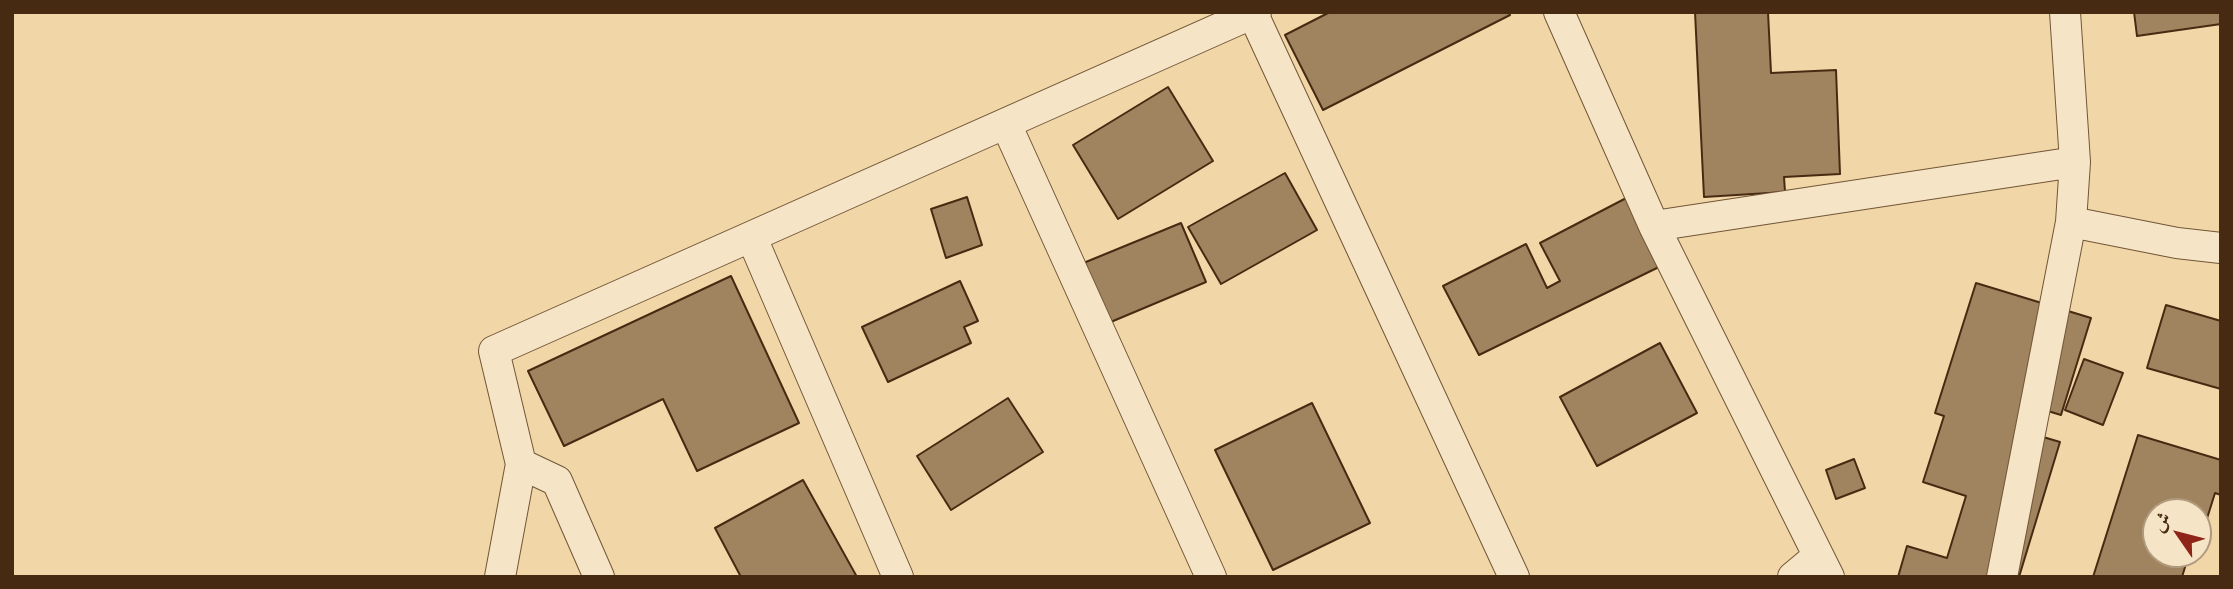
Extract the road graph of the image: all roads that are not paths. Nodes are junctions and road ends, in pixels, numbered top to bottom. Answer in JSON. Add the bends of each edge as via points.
{"nodes":[{"id":1,"x":1559,"y":12,"type":"edge"},
{"id":2,"x":2065,"y":12,"type":"edge"},
{"id":3,"x":1254,"y":13,"type":"edge"},
{"id":4,"x":1006,"y":124,"type":"junction"},
{"id":5,"x":2075,"y":162,"type":"junction"},
{"id":6,"x":2071,"y":222,"type":"junction"},
{"id":7,"x":1654,"y":226,"type":"junction"},
{"id":8,"x":752,"y":238,"type":"junction"},
{"id":9,"x":2221,"y":248,"type":"edge"},
{"id":10,"x":521,"y":464,"type":"junction"},
{"id":11,"x":1823,"y":567,"type":"edge"},
{"id":12,"x":500,"y":577,"type":"edge"},
{"id":13,"x":598,"y":577,"type":"edge"},
{"id":14,"x":898,"y":577,"type":"edge"},
{"id":15,"x":1212,"y":577,"type":"edge"},
{"id":16,"x":1514,"y":577,"type":"edge"},
{"id":17,"x":1793,"y":577,"type":"edge"},
{"id":18,"x":2002,"y":577,"type":"edge"}],
"edges":[{"from":1,"to":7,"type":"street"},
{"from":2,"to":5,"type":"street"},
{"from":3,"to":4,"type":"street"},
{"from":3,"to":16,"type":"street"},
{"from":4,"to":8,"type":"street"},
{"from":4,"to":15,"type":"street"},
{"from":5,"to":6,"type":"street"},
{"from":5,"to":7,"type":"street"},
{"from":6,"to":9,"type":"street"},
{"from":6,"to":18,"type":"street"},
{"from":7,"to":11,"type":"street"},
{"from":8,"to":10,"type":"street","via":[[494,351]]},
{"from":8,"to":14,"type":"street"},
{"from":10,"to":12,"type":"street"},
{"from":10,"to":13,"type":"street","via":[[556,481]]},
{"from":11,"to":17,"type":"street"}]}
